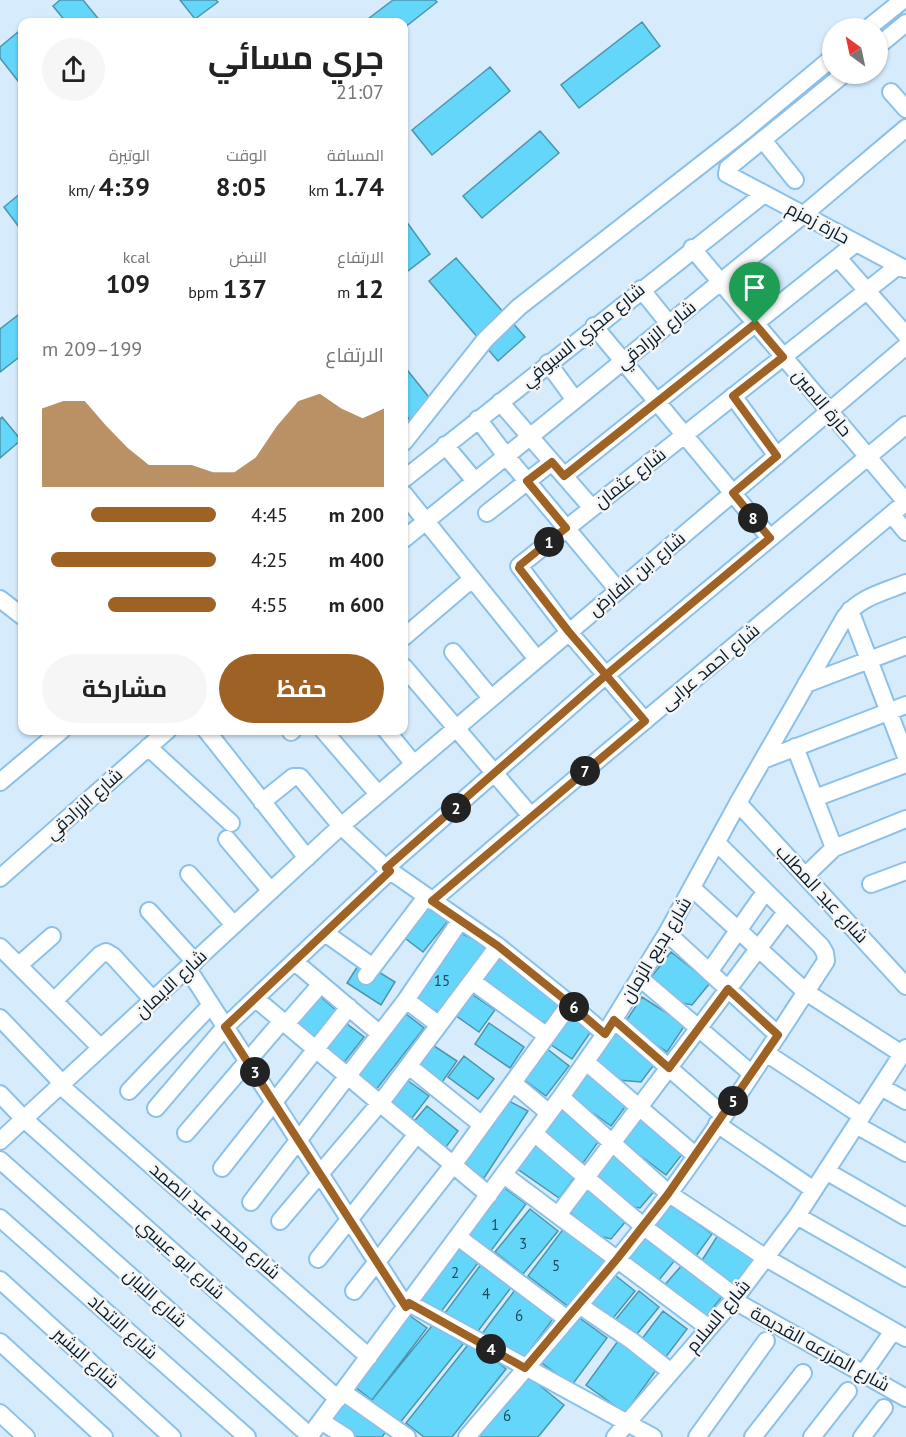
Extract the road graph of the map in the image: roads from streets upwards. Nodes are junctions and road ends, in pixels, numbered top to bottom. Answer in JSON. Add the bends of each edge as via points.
{"nodes":[{"id":1,"x":903,"y":0,"type":"edge"},
{"id":2,"x":880,"y":18,"type":"edge"},
{"id":3,"x":906,"y":23,"type":"edge"},
{"id":4,"x":888,"y":38,"type":"edge"},
{"id":5,"x":822,"y":66,"type":"edge"},
{"id":6,"x":832,"y":84,"type":"edge"},
{"id":7,"x":891,"y":92,"type":"dead end"},
{"id":8,"x":906,"y":109,"type":"edge"},
{"id":9,"x":906,"y":128,"type":"edge"},
{"id":10,"x":763,"y":140,"type":"junction"},
{"id":11,"x":795,"y":180,"type":"dead end"},
{"id":12,"x":764,"y":194,"type":"junction"},
{"id":13,"x":803,"y":215,"type":"junction"},
{"id":14,"x":856,"y":243,"type":"junction"},
{"id":15,"x":692,"y":248,"type":"junction"},
{"id":16,"x":838,"y":258,"type":"junction"},
{"id":17,"x":902,"y":268,"type":"edge"},
{"id":18,"x":720,"y":282,"type":"junction"},
{"id":19,"x":641,"y":290,"type":"junction"},
{"id":20,"x":867,"y":291,"type":"junction"},
{"id":21,"x":669,"y":324,"type":"junction"},
{"id":22,"x":755,"y":324,"type":"junction"},
{"id":23,"x":594,"y":326,"type":"junction"},
{"id":24,"x":906,"y":335,"type":"edge"},
{"id":25,"x":906,"y":346,"type":"edge"},
{"id":26,"x":783,"y":357,"type":"junction"},
{"id":27,"x":623,"y":361,"type":"junction"},
{"id":28,"x":548,"y":363,"type":"junction"},
{"id":29,"x":733,"y":396,"type":"junction"},
{"id":30,"x":575,"y":400,"type":"junction"},
{"id":31,"x":500,"y":402,"type":"junction"},
{"id":32,"x":657,"y":402,"type":"junction"},
{"id":33,"x":829,"y":411,"type":"junction"},
{"id":34,"x":478,"y":419,"type":"junction"},
{"id":35,"x":906,"y":425,"type":"edge"},
{"id":36,"x":684,"y":435,"type":"junction"},
{"id":37,"x":530,"y":436,"type":"junction"},
{"id":38,"x":408,"y":437,"type":"edge"},
{"id":39,"x":445,"y":445,"type":"junction"},
{"id":40,"x":506,"y":456,"type":"junction"},
{"id":41,"x":777,"y":456,"type":"junction"},
{"id":42,"x":868,"y":457,"type":"junction"},
{"id":43,"x":552,"y":462,"type":"junction"},
{"id":44,"x":408,"y":476,"type":"edge"},
{"id":45,"x":564,"y":476,"type":"junction"},
{"id":46,"x":475,"y":481,"type":"junction"},
{"id":47,"x":527,"y":481,"type":"junction"},
{"id":48,"x":733,"y":493,"type":"junction"},
{"id":49,"x":408,"y":499,"type":"edge"},
{"id":50,"x":906,"y":502,"type":"edge"},
{"id":51,"x":592,"y":508,"type":"junction"},
{"id":52,"x":487,"y":513,"type":"dead end"},
{"id":53,"x":892,"y":515,"type":"junction"},
{"id":54,"x":426,"y":521,"type":"junction"},
{"id":55,"x":566,"y":528,"type":"junction"},
{"id":56,"x":906,"y":532,"type":"edge"},
{"id":57,"x":408,"y":536,"type":"edge"},
{"id":58,"x":770,"y":538,"type":"junction"},
{"id":59,"x":472,"y":579,"type":"junction"},
{"id":60,"x":906,"y":583,"type":"edge"},
{"id":61,"x":618,"y":590,"type":"junction"},
{"id":62,"x":0,"y":600,"type":"edge"},
{"id":63,"x":850,"y":610,"type":"junction"},
{"id":64,"x":18,"y":613,"type":"edge"},
{"id":65,"x":569,"y":632,"type":"junction"},
{"id":66,"x":408,"y":634,"type":"edge"},
{"id":67,"x":906,"y":646,"type":"edge"},
{"id":68,"x":453,"y":652,"type":"dead end"},
{"id":69,"x":537,"y":659,"type":"junction"},
{"id":70,"x":869,"y":660,"type":"junction"},
{"id":71,"x":408,"y":672,"type":"edge"},
{"id":72,"x":606,"y":675,"type":"junction"},
{"id":73,"x":806,"y":684,"type":"junction"},
{"id":74,"x":491,"y":698,"type":"junction"},
{"id":75,"x":906,"y":705,"type":"edge"},
{"id":76,"x":889,"y":711,"type":"junction"},
{"id":77,"x":645,"y":721,"type":"junction"},
{"id":78,"x":456,"y":728,"type":"junction"},
{"id":79,"x":56,"y":735,"type":"edge"},
{"id":80,"x":159,"y":735,"type":"edge"},
{"id":81,"x":210,"y":735,"type":"edge"},
{"id":82,"x":327,"y":735,"type":"edge"},
{"id":83,"x":390,"y":735,"type":"edge"},
{"id":84,"x":148,"y":747,"type":"junction"},
{"id":85,"x":795,"y":747,"type":"junction"},
{"id":86,"x":906,"y":757,"type":"edge"},
{"id":87,"x":763,"y":760,"type":"junction"},
{"id":88,"x":414,"y":764,"type":"junction"},
{"id":89,"x":906,"y":764,"type":"edge"},
{"id":90,"x":495,"y":774,"type":"junction"},
{"id":91,"x":0,"y":782,"type":"edge"},
{"id":92,"x":378,"y":794,"type":"junction"},
{"id":93,"x":815,"y":798,"type":"junction"},
{"id":94,"x":262,"y":802,"type":"junction"},
{"id":95,"x":738,"y":803,"type":"junction"},
{"id":96,"x":531,"y":816,"type":"junction"},
{"id":97,"x":906,"y":819,"type":"edge"},
{"id":98,"x":231,"y":823,"type":"dead end"},
{"id":99,"x":341,"y":826,"type":"junction"},
{"id":100,"x":226,"y":839,"type":"dead end"},
{"id":101,"x":717,"y":843,"type":"junction"},
{"id":102,"x":834,"y":848,"type":"junction"},
{"id":103,"x":307,"y":858,"type":"junction"},
{"id":104,"x":388,"y":869,"type":"junction"},
{"id":105,"x":906,"y":871,"type":"edge"},
{"id":106,"x":189,"y":873,"type":"dead end"},
{"id":107,"x":805,"y":876,"type":"junction"},
{"id":108,"x":0,"y":878,"type":"edge"},
{"id":109,"x":871,"y":884,"type":"dead end"},
{"id":110,"x":692,"y":888,"type":"junction"},
{"id":111,"x":271,"y":891,"type":"junction"},
{"id":112,"x":765,"y":892,"type":"junction"},
{"id":113,"x":429,"y":899,"type":"junction"},
{"id":114,"x":149,"y":911,"type":"dead end"},
{"id":115,"x":786,"y":912,"type":"junction"},
{"id":116,"x":460,"y":921,"type":"junction"},
{"id":117,"x":234,"y":925,"type":"junction"},
{"id":118,"x":738,"y":930,"type":"junction"},
{"id":119,"x":325,"y":933,"type":"junction"},
{"id":120,"x":667,"y":933,"type":"junction"},
{"id":121,"x":51,"y":936,"type":"dead end"},
{"id":122,"x":0,"y":946,"type":"edge"},
{"id":123,"x":498,"y":946,"type":"junction"},
{"id":124,"x":758,"y":948,"type":"junction"},
{"id":125,"x":295,"y":962,"type":"junction"},
{"id":126,"x":19,"y":965,"type":"junction"},
{"id":127,"x":191,"y":965,"type":"junction"},
{"id":128,"x":709,"y":972,"type":"junction"},
{"id":129,"x":640,"y":978,"type":"junction"},
{"id":130,"x":472,"y":981,"type":"junction"},
{"id":131,"x":321,"y":984,"type":"junction"},
{"id":132,"x":906,"y":986,"type":"edge"},
{"id":133,"x":728,"y":989,"type":"junction"},
{"id":134,"x":806,"y":992,"type":"junction"},
{"id":135,"x":256,"y":999,"type":"junction"},
{"id":136,"x":153,"y":1000,"type":"junction"},
{"id":137,"x":406,"y":1000,"type":"junction"},
{"id":138,"x":54,"y":1001,"type":"junction"},
{"id":139,"x":570,"y":1004,"type":"junction"},
{"id":140,"x":211,"y":1005,"type":"junction"},
{"id":141,"x":349,"y":1007,"type":"junction"},
{"id":142,"x":0,"y":1018,"type":"edge"},
{"id":143,"x":614,"y":1020,"type":"junction"},
{"id":144,"x":284,"y":1022,"type":"junction"},
{"id":145,"x":439,"y":1025,"type":"junction"},
{"id":146,"x":225,"y":1027,"type":"junction"},
{"id":147,"x":699,"y":1028,"type":"junction"},
{"id":148,"x":380,"y":1034,"type":"junction"},
{"id":149,"x":605,"y":1034,"type":"junction"},
{"id":150,"x":778,"y":1035,"type":"junction"},
{"id":151,"x":547,"y":1036,"type":"junction"},
{"id":152,"x":101,"y":1048,"type":"junction"},
{"id":153,"x":316,"y":1050,"type":"junction"},
{"id":154,"x":904,"y":1051,"type":"edge"},
{"id":155,"x":766,"y":1053,"type":"junction"},
{"id":156,"x":247,"y":1060,"type":"junction"},
{"id":157,"x":586,"y":1062,"type":"junction"},
{"id":158,"x":410,"y":1067,"type":"junction"},
{"id":159,"x":669,"y":1068,"type":"junction"},
{"id":160,"x":752,"y":1074,"type":"junction"},
{"id":161,"x":348,"y":1076,"type":"junction"},
{"id":162,"x":513,"y":1083,"type":"junction"},
{"id":163,"x":62,"y":1085,"type":"junction"},
{"id":164,"x":881,"y":1087,"type":"junction"},
{"id":165,"x":129,"y":1091,"type":"dead end"},
{"id":166,"x":0,"y":1094,"type":"edge"},
{"id":167,"x":561,"y":1097,"type":"junction"},
{"id":168,"x":906,"y":1101,"type":"edge"},
{"id":169,"x":274,"y":1102,"type":"junction"},
{"id":170,"x":380,"y":1103,"type":"junction"},
{"id":171,"x":156,"y":1107,"type":"dead end"},
{"id":172,"x":639,"y":1107,"type":"junction"},
{"id":173,"x":549,"y":1113,"type":"junction"},
{"id":174,"x":24,"y":1119,"type":"junction"},
{"id":175,"x":720,"y":1119,"type":"junction"},
{"id":176,"x":859,"y":1120,"type":"junction"},
{"id":177,"x":482,"y":1125,"type":"junction"},
{"id":178,"x":186,"y":1133,"type":"dead end"},
{"id":179,"x":534,"y":1133,"type":"junction"},
{"id":180,"x":417,"y":1134,"type":"junction"},
{"id":181,"x":298,"y":1140,"type":"junction"},
{"id":182,"x":0,"y":1141,"type":"edge"},
{"id":183,"x":612,"y":1143,"type":"junction"},
{"id":184,"x":906,"y":1154,"type":"edge"},
{"id":185,"x":696,"y":1155,"type":"junction"},
{"id":186,"x":0,"y":1160,"type":"edge"},
{"id":187,"x":453,"y":1165,"type":"junction"},
{"id":188,"x":222,"y":1168,"type":"dead end"},
{"id":189,"x":826,"y":1171,"type":"junction"},
{"id":190,"x":320,"y":1174,"type":"junction"},
{"id":191,"x":504,"y":1175,"type":"junction"},
{"id":192,"x":587,"y":1177,"type":"junction"},
{"id":193,"x":814,"y":1190,"type":"junction"},
{"id":194,"x":668,"y":1194,"type":"junction"},
{"id":195,"x":489,"y":1195,"type":"junction"},
{"id":196,"x":251,"y":1202,"type":"dead end"},
{"id":197,"x":558,"y":1215,"type":"junction"},
{"id":198,"x":797,"y":1216,"type":"junction"},
{"id":199,"x":906,"y":1217,"type":"edge"},
{"id":200,"x":0,"y":1218,"type":"edge"},
{"id":201,"x":349,"y":1219,"type":"junction"},
{"id":202,"x":280,"y":1221,"type":"dead end"},
{"id":203,"x":643,"y":1226,"type":"junction"},
{"id":204,"x":458,"y":1237,"type":"junction"},
{"id":205,"x":766,"y":1258,"type":"junction"},
{"id":206,"x":318,"y":1259,"type":"dead end"},
{"id":207,"x":617,"y":1259,"type":"junction"},
{"id":208,"x":377,"y":1262,"type":"junction"},
{"id":209,"x":906,"y":1278,"type":"edge"},
{"id":210,"x":0,"y":1280,"type":"edge"},
{"id":211,"x":354,"y":1291,"type":"dead end"},
{"id":212,"x":735,"y":1298,"type":"junction"},
{"id":213,"x":407,"y":1305,"type":"junction"},
{"id":214,"x":579,"y":1305,"type":"junction"},
{"id":215,"x":567,"y":1319,"type":"junction"},
{"id":216,"x":709,"y":1328,"type":"junction"},
{"id":217,"x":902,"y":1334,"type":"edge"},
{"id":218,"x":765,"y":1341,"type":"dead end"},
{"id":219,"x":0,"y":1342,"type":"edge"},
{"id":220,"x":369,"y":1357,"type":"junction"},
{"id":221,"x":525,"y":1368,"type":"junction"},
{"id":222,"x":670,"y":1372,"type":"junction"},
{"id":223,"x":803,"y":1373,"type":"dead end"},
{"id":224,"x":863,"y":1374,"type":"junction"},
{"id":225,"x":848,"y":1391,"type":"dead end"},
{"id":226,"x":340,"y":1396,"type":"junction"},
{"id":227,"x":906,"y":1398,"type":"edge"},
{"id":228,"x":884,"y":1408,"type":"dead end"},
{"id":229,"x":0,"y":1413,"type":"edge"},
{"id":230,"x":321,"y":1421,"type":"junction"},
{"id":231,"x":628,"y":1422,"type":"junction"},
{"id":232,"x":310,"y":1436,"type":"edge"},
{"id":233,"x":27,"y":1437,"type":"edge"},
{"id":234,"x":104,"y":1437,"type":"edge"},
{"id":235,"x":172,"y":1437,"type":"edge"},
{"id":236,"x":247,"y":1437,"type":"edge"},
{"id":237,"x":346,"y":1437,"type":"edge"},
{"id":238,"x":407,"y":1437,"type":"edge"},
{"id":239,"x":468,"y":1437,"type":"edge"},
{"id":240,"x":615,"y":1437,"type":"edge"},
{"id":241,"x":653,"y":1437,"type":"edge"},
{"id":242,"x":697,"y":1437,"type":"edge"},
{"id":243,"x":753,"y":1437,"type":"edge"},
{"id":244,"x":812,"y":1437,"type":"edge"},
{"id":245,"x":862,"y":1437,"type":"edge"}],
"edges":[{"from":1,"to":2,"type":"street"},
{"from":3,"to":4,"type":"street"},
{"from":5,"to":38,"type":"street","via":[[519,307],[485,340]]},
{"from":6,"to":10,"type":"street"},
{"from":7,"to":8,"type":"street"},
{"from":9,"to":13,"type":"street","name":"شارع الزرادقي"},
{"from":10,"to":11,"type":"street"},
{"from":10,"to":12,"type":"street","name":"حارة زمزم","via":[[727,171]]},
{"from":12,"to":13,"type":"street","name":"حارة زمزم"},
{"from":12,"to":15,"type":"street","name":"شارع مجري السيوفي"},
{"from":13,"to":14,"type":"street","name":"حارة زمزم"},
{"from":13,"to":18,"type":"street","name":"شارع الزرادقي"},
{"from":14,"to":16,"type":"street"},
{"from":14,"to":17,"type":"street","name":"حارة زمزم"},
{"from":15,"to":18,"type":"street","name":"حارة الامين"},
{"from":15,"to":19,"type":"street","name":"شارع مجري السيوفي"},
{"from":16,"to":20,"type":"street"},
{"from":16,"to":22,"type":"street"},
{"from":17,"to":20,"type":"street","name":"شارع عثمان"},
{"from":18,"to":21,"type":"street","name":"شارع الزرادقي"},
{"from":18,"to":22,"type":"street","name":"حارة الامين"},
{"from":19,"to":21,"type":"street"},
{"from":19,"to":23,"type":"street","name":"شارع مجري السيوفي"},
{"from":20,"to":24,"type":"street"},
{"from":20,"to":26,"type":"street","name":"شارع عثمان"},
{"from":21,"to":27,"type":"street","name":"شارع الزرادقي"},
{"from":22,"to":26,"type":"street","name":"حارة الامين"},
{"from":22,"to":32,"type":"street"},
{"from":23,"to":27,"type":"street"},
{"from":23,"to":28,"type":"street","name":"شارع مجري السيوفي"},
{"from":25,"to":33,"type":"street","name":"شارع ابن الفارض"},
{"from":26,"to":29,"type":"street","name":"شارع عثمان"},
{"from":26,"to":33,"type":"street","name":"حارة الامين"},
{"from":27,"to":30,"type":"street","name":"شارع الزرادقي"},
{"from":27,"to":32,"type":"street"},
{"from":28,"to":30,"type":"street"},
{"from":28,"to":31,"type":"street","name":"شارع مجري السيوفي"},
{"from":29,"to":36,"type":"street","name":"شارع عثمان"},
{"from":29,"to":41,"type":"street"},
{"from":30,"to":37,"type":"street","name":"شارع الزرادقي"},
{"from":31,"to":34,"type":"street","name":"شارع مجري السيوفي"},
{"from":31,"to":37,"type":"street"},
{"from":32,"to":36,"type":"street"},
{"from":32,"to":45,"type":"street"},
{"from":33,"to":41,"type":"street","name":"شارع ابن الفارض"},
{"from":33,"to":42,"type":"street","name":"حارة الامين"},
{"from":34,"to":39,"type":"street","name":"شارع مجري السيوفي"},
{"from":34,"to":40,"type":"street"},
{"from":35,"to":42,"type":"street"},
{"from":36,"to":48,"type":"street"},
{"from":36,"to":51,"type":"street","name":"شارع عثمان"},
{"from":37,"to":40,"type":"street","name":"شارع الزرادقي"},
{"from":37,"to":43,"type":"street"},
{"from":39,"to":44,"type":"street","name":"شارع مجري السيوفي"},
{"from":39,"to":46,"type":"street"},
{"from":40,"to":46,"type":"street","name":"شارع الزرادقي"},
{"from":40,"to":47,"type":"street"},
{"from":41,"to":48,"type":"street","name":"شارع ابن الفارض"},
{"from":42,"to":50,"type":"street","name":"حارة الامين"},
{"from":42,"to":58,"type":"street"},
{"from":43,"to":45,"type":"street"},
{"from":43,"to":47,"type":"street"},
{"from":45,"to":51,"type":"street"},
{"from":46,"to":54,"type":"street","name":"شارع الزرادقي"},
{"from":47,"to":52,"type":"street"},
{"from":47,"to":55,"type":"street"},
{"from":48,"to":58,"type":"street"},
{"from":48,"to":61,"type":"street","name":"شارع ابن الفارض"},
{"from":49,"to":54,"type":"street"},
{"from":50,"to":53,"type":"street","name":"شارع احمد عرابى"},
{"from":51,"to":55,"type":"street","name":"شارع عثمان"},
{"from":53,"to":56,"type":"street"},
{"from":53,"to":77,"type":"street","name":"شارع احمد عرابى"},
{"from":54,"to":57,"type":"street","name":"شارع الزرادقي"},
{"from":54,"to":59,"type":"street"},
{"from":55,"to":61,"type":"street"},
{"from":55,"to":65,"type":"street","name":"شارع عثمان","via":[[519,568]]},
{"from":58,"to":72,"type":"street"},
{"from":59,"to":66,"type":"street"},
{"from":59,"to":69,"type":"street"},
{"from":60,"to":63,"type":"street","name":"شارع بديع الزمان","via":[[872,596]]},
{"from":61,"to":65,"type":"street","name":"شارع ابن الفارض"},
{"from":62,"to":64,"type":"street"},
{"from":63,"to":70,"type":"street"},
{"from":63,"to":73,"type":"street","name":"شارع بديع الزمان"},
{"from":65,"to":69,"type":"street","name":"شارع ابن الفارض"},
{"from":65,"to":72,"type":"street","name":"شارع عثمان"},
{"from":67,"to":70,"type":"street"},
{"from":68,"to":74,"type":"street"},
{"from":69,"to":74,"type":"street","name":"شارع ابن الفارض"},
{"from":70,"to":73,"type":"street"},
{"from":70,"to":76,"type":"street"},
{"from":71,"to":78,"type":"street"},
{"from":72,"to":77,"type":"street","name":"شارع عثمان"},
{"from":72,"to":90,"type":"street"},
{"from":73,"to":87,"type":"street","name":"شارع بديع الزمان"},
{"from":74,"to":78,"type":"street","name":"شارع ابن الفارض"},
{"from":75,"to":76,"type":"street"},
{"from":76,"to":85,"type":"street"},
{"from":76,"to":86,"type":"street"},
{"from":77,"to":96,"type":"street","name":"شارع احمد عرابى"},
{"from":78,"to":88,"type":"street","name":"شارع ابن الفارض"},
{"from":78,"to":90,"type":"street"},
{"from":79,"to":91,"type":"street"},
{"from":80,"to":84,"type":"street","name":"شارع الزرادقي"},
{"from":81,"to":94,"type":"street"},
{"from":82,"to":92,"type":"street"},
{"from":83,"to":88,"type":"street"},
{"from":84,"to":98,"type":"street"},
{"from":84,"to":108,"type":"street","name":"شارع الزرادقي"},
{"from":85,"to":87,"type":"street"},
{"from":85,"to":93,"type":"street"},
{"from":87,"to":95,"type":"street","name":"شارع بديع الزمان"},
{"from":88,"to":92,"type":"street","name":"شارع ابن الفارض"},
{"from":89,"to":93,"type":"street"},
{"from":90,"to":96,"type":"street"},
{"from":90,"to":104,"type":"street"},
{"from":92,"to":99,"type":"street","name":"شارع ابن الفارض"},
{"from":93,"to":102,"type":"street"},
{"from":94,"to":99,"type":"street","via":[[297,776]]},
{"from":94,"to":103,"type":"street"},
{"from":95,"to":101,"type":"street","name":"شارع بديع الزمان"},
{"from":95,"to":107,"type":"street","name":"شارع عبد المطلب"},
{"from":96,"to":113,"type":"street","name":"شارع احمد عرابى"},
{"from":97,"to":102,"type":"street"},
{"from":99,"to":103,"type":"street","name":"شارع الايمان"},
{"from":99,"to":104,"type":"street"},
{"from":100,"to":111,"type":"street"},
{"from":101,"to":110,"type":"street","name":"شارع بديع الزمان"},
{"from":101,"to":112,"type":"street"},
{"from":102,"to":107,"type":"street"},
{"from":103,"to":111,"type":"street","name":"شارع الايمان"},
{"from":104,"to":113,"type":"street"},
{"from":104,"to":119,"type":"street"},
{"from":105,"to":109,"type":"street"},
{"from":106,"to":117,"type":"street"},
{"from":107,"to":132,"type":"street","name":"شارع عبد المطلب"},
{"from":110,"to":118,"type":"street"},
{"from":110,"to":120,"type":"street","name":"شارع بديع الزمان"},
{"from":111,"to":117,"type":"street","name":"شارع الايمان"},
{"from":112,"to":115,"type":"street"},
{"from":112,"to":118,"type":"street"},
{"from":113,"to":116,"type":"street"},
{"from":113,"to":119,"type":"street","name":"شارع احمد عرابى","via":[[369,972]]},
{"from":114,"to":127,"type":"street"},
{"from":115,"to":124,"type":"street"},
{"from":115,"to":134,"type":"street","via":[[825,953],[826,961]]},
{"from":116,"to":123,"type":"street"},
{"from":116,"to":137,"type":"street"},
{"from":117,"to":127,"type":"street","name":"شارع الايمان"},
{"from":118,"to":124,"type":"street"},
{"from":118,"to":128,"type":"street"},
{"from":119,"to":125,"type":"street"},
{"from":120,"to":128,"type":"street"},
{"from":120,"to":129,"type":"street","name":"شارع بديع الزمان"},
{"from":121,"to":126,"type":"street"},
{"from":122,"to":126,"type":"street"},
{"from":123,"to":130,"type":"street"},
{"from":123,"to":139,"type":"street"},
{"from":124,"to":133,"type":"street"},
{"from":124,"to":134,"type":"street"},
{"from":125,"to":131,"type":"street"},
{"from":125,"to":135,"type":"street"},
{"from":126,"to":138,"type":"street"},
{"from":127,"to":136,"type":"street","name":"شارع الايمان"},
{"from":127,"to":140,"type":"street"},
{"from":128,"to":133,"type":"street"},
{"from":129,"to":143,"type":"street","name":"شارع بديع الزمان"},
{"from":129,"to":147,"type":"street"},
{"from":130,"to":145,"type":"street"},
{"from":130,"to":151,"type":"street"},
{"from":131,"to":141,"type":"street"},
{"from":131,"to":144,"type":"street"},
{"from":133,"to":147,"type":"street"},
{"from":133,"to":150,"type":"street"},
{"from":134,"to":150,"type":"street"},
{"from":134,"to":154,"type":"street"},
{"from":135,"to":144,"type":"street"},
{"from":135,"to":146,"type":"street"},
{"from":136,"to":138,"type":"street","via":[[106,952]]},
{"from":136,"to":152,"type":"street","name":"شارع الايمان"},
{"from":137,"to":145,"type":"street"},
{"from":137,"to":148,"type":"street"},
{"from":138,"to":152,"type":"street"},
{"from":139,"to":149,"type":"street"},
{"from":139,"to":151,"type":"street"},
{"from":140,"to":146,"type":"street"},
{"from":140,"to":165,"type":"street"},
{"from":141,"to":148,"type":"street"},
{"from":141,"to":153,"type":"street"},
{"from":142,"to":163,"type":"street","name":"شارع محمد عبد الصمد"},
{"from":143,"to":149,"type":"street","name":"شارع بديع الزمان"},
{"from":143,"to":159,"type":"street"},
{"from":144,"to":153,"type":"street"},
{"from":144,"to":156,"type":"street"},
{"from":145,"to":158,"type":"street"},
{"from":146,"to":156,"type":"street"},
{"from":146,"to":171,"type":"street"},
{"from":147,"to":159,"type":"street"},
{"from":147,"to":160,"type":"street"},
{"from":148,"to":161,"type":"street"},
{"from":149,"to":157,"type":"street","name":"شارع بديع الزمان"},
{"from":150,"to":155,"type":"street"},
{"from":151,"to":162,"type":"street"},
{"from":152,"to":163,"type":"street","name":"شارع الايمان"},
{"from":153,"to":161,"type":"street"},
{"from":153,"to":169,"type":"street"},
{"from":154,"to":164,"type":"street","name":"شارع السلام"},
{"from":155,"to":160,"type":"street"},
{"from":155,"to":176,"type":"street"},
{"from":156,"to":169,"type":"street"},
{"from":156,"to":178,"type":"street"},
{"from":157,"to":167,"type":"street","name":"شارع بديع الزمان"},
{"from":157,"to":172,"type":"street"},
{"from":158,"to":170,"type":"street"},
{"from":158,"to":177,"type":"street"},
{"from":159,"to":172,"type":"street"},
{"from":159,"to":175,"type":"street"},
{"from":160,"to":175,"type":"street"},
{"from":161,"to":170,"type":"street"},
{"from":161,"to":181,"type":"street"},
{"from":162,"to":173,"type":"street"},
{"from":162,"to":177,"type":"street"},
{"from":163,"to":174,"type":"street","name":"شارع الايمان"},
{"from":163,"to":220,"type":"street","name":"شارع محمد عبد الصمد"},
{"from":164,"to":168,"type":"street"},
{"from":164,"to":176,"type":"street","name":"شارع السلام"},
{"from":166,"to":174,"type":"street","name":"شارع ابو عيسي"},
{"from":167,"to":173,"type":"street","name":"شارع بديع الزمان"},
{"from":167,"to":183,"type":"street"},
{"from":169,"to":181,"type":"street"},
{"from":169,"to":188,"type":"street"},
{"from":170,"to":180,"type":"street"},
{"from":170,"to":190,"type":"street"},
{"from":172,"to":183,"type":"street"},
{"from":172,"to":185,"type":"street"},
{"from":173,"to":179,"type":"street","name":"شارع بديع الزمان"},
{"from":174,"to":182,"type":"street","name":"شارع الايمان"},
{"from":174,"to":226,"type":"street","name":"شارع ابو عيسي"},
{"from":175,"to":185,"type":"street"},
{"from":175,"to":193,"type":"street"},
{"from":176,"to":184,"type":"street"},
{"from":176,"to":189,"type":"street","name":"شارع السلام"},
{"from":177,"to":187,"type":"street"},
{"from":179,"to":191,"type":"street","name":"شارع بديع الزمان"},
{"from":179,"to":192,"type":"street","name":"شارع المزرعه القديمة"},
{"from":180,"to":187,"type":"street"},
{"from":180,"to":201,"type":"street"},
{"from":181,"to":190,"type":"street"},
{"from":181,"to":196,"type":"street"},
{"from":183,"to":192,"type":"street"},
{"from":183,"to":194,"type":"street"},
{"from":185,"to":194,"type":"street"},
{"from":186,"to":232,"type":"street","name":"شارع اللبان"},
{"from":187,"to":195,"type":"street"},
{"from":187,"to":208,"type":"street"},
{"from":189,"to":193,"type":"street","name":"شارع السلام"},
{"from":189,"to":199,"type":"street"},
{"from":190,"to":201,"type":"street"},
{"from":190,"to":202,"type":"street"},
{"from":191,"to":195,"type":"street","name":"شارع بديع الزمان"},
{"from":191,"to":197,"type":"street"},
{"from":192,"to":197,"type":"street"},
{"from":192,"to":203,"type":"street","name":"شارع المزرعه القديمة"},
{"from":193,"to":198,"type":"street","name":"شارع السلام"},
{"from":194,"to":203,"type":"street"},
{"from":194,"to":205,"type":"street"},
{"from":195,"to":204,"type":"street","name":"شارع بديع الزمان"},
{"from":197,"to":207,"type":"street"},
{"from":198,"to":205,"type":"street","name":"شارع السلام"},
{"from":198,"to":209,"type":"street"},
{"from":200,"to":236,"type":"street","name":"شارع الاتحاد"},
{"from":201,"to":206,"type":"street"},
{"from":201,"to":208,"type":"street"},
{"from":203,"to":207,"type":"street"},
{"from":203,"to":212,"type":"street","name":"شارع المزرعه القديمة"},
{"from":204,"to":213,"type":"street","name":"شارع بديع الزمان"},
{"from":204,"to":215,"type":"street"},
{"from":205,"to":212,"type":"street","name":"شارع السلام"},
{"from":205,"to":217,"type":"street"},
{"from":207,"to":214,"type":"street"},
{"from":207,"to":216,"type":"street"},
{"from":208,"to":211,"type":"street"},
{"from":208,"to":213,"type":"street"},
{"from":210,"to":235,"type":"street","name":"شارع البشير"},
{"from":212,"to":216,"type":"street","name":"شارع السلام"},
{"from":212,"to":224,"type":"street","name":"شارع المزرعه القديمة"},
{"from":213,"to":220,"type":"street","name":"شارع بديع الزمان"},
{"from":213,"to":221,"type":"street"},
{"from":214,"to":215,"type":"street"},
{"from":214,"to":222,"type":"street"},
{"from":215,"to":221,"type":"street"},
{"from":216,"to":222,"type":"street","name":"شارع السلام"},
{"from":217,"to":224,"type":"street"},
{"from":218,"to":242,"type":"street"},
{"from":219,"to":234,"type":"street"},
{"from":220,"to":226,"type":"street","name":"شارع بديع الزمان"},
{"from":221,"to":231,"type":"street"},
{"from":221,"to":239,"type":"street"},
{"from":222,"to":231,"type":"street","name":"شارع السلام"},
{"from":223,"to":243,"type":"street"},
{"from":224,"to":227,"type":"street","name":"شارع المزرعه القديمة"},
{"from":225,"to":244,"type":"street"},
{"from":226,"to":230,"type":"street","name":"شارع بديع الزمان"},
{"from":226,"to":238,"type":"street","name":"شارع ابو عيسي"},
{"from":228,"to":245,"type":"street"},
{"from":229,"to":233,"type":"street"},
{"from":230,"to":232,"type":"street","name":"شارع بديع الزمان"},
{"from":230,"to":237,"type":"street"},
{"from":231,"to":240,"type":"street","name":"شارع السلام"},
{"from":231,"to":241,"type":"street"}]}
